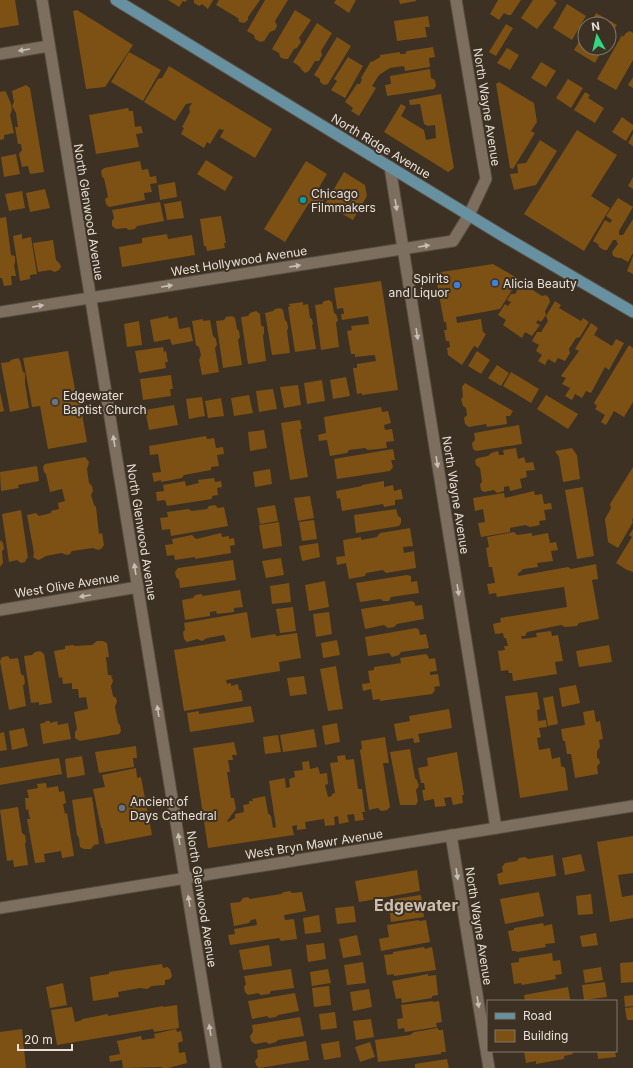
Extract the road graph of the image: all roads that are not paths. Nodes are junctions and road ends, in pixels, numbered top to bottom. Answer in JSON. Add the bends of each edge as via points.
{"nodes":[{"id":1,"x":42,"y":0,"type":"edge"},
{"id":2,"x":116,"y":0,"type":"edge"},
{"id":3,"x":456,"y":0,"type":"edge"},
{"id":4,"x":49,"y":46,"type":"junction"},
{"id":5,"x":0,"y":54,"type":"edge"},
{"id":6,"x":390,"y":167,"type":"junction"},
{"id":7,"x":469,"y":215,"type":"junction"},
{"id":8,"x":403,"y":249,"type":"junction"},
{"id":9,"x":90,"y":297,"type":"junction"},
{"id":10,"x":0,"y":312,"type":"edge"},
{"id":11,"x":633,"y":312,"type":"edge"},
{"id":12,"x":138,"y":587,"type":"junction"},
{"id":13,"x":0,"y":610,"type":"edge"},
{"id":14,"x":633,"y":806,"type":"edge"},
{"id":15,"x":496,"y":828,"type":"junction"},
{"id":16,"x":451,"y":835,"type":"junction"},
{"id":17,"x":185,"y":878,"type":"junction"},
{"id":18,"x":0,"y":908,"type":"edge"},
{"id":19,"x":216,"y":1068,"type":"edge"},
{"id":20,"x":489,"y":1068,"type":"edge"}],
"edges":[{"from":1,"to":4,"type":"street","name":"North Glenwood Avenue"},
{"from":2,"to":6,"type":"main road","name":"North Ridge Avenue"},
{"from":3,"to":7,"type":"street","name":"North Wayne Avenue","via":[[486,179]]},
{"from":4,"to":5,"type":"street","one_way":true},
{"from":4,"to":9,"type":"street","name":"North Glenwood Avenue"},
{"from":6,"to":7,"type":"main road","name":"North Ridge Avenue"},
{"from":6,"to":8,"type":"street","name":"North Wayne Avenue","one_way":true},
{"from":8,"to":7,"type":"street","name":"West Hollywood Avenue","one_way":true,"via":[[453,241]]},
{"from":7,"to":11,"type":"main road","name":"North Ridge Avenue"},
{"from":9,"to":8,"type":"street","name":"West Hollywood Avenue","one_way":true},
{"from":8,"to":15,"type":"street","name":"North Wayne Avenue","one_way":true},
{"from":10,"to":9,"type":"street","name":"West Hollywood Avenue","one_way":true},
{"from":12,"to":9,"type":"street","name":"North Glenwood Avenue","one_way":true},
{"from":12,"to":13,"type":"street","name":"West Olive Avenue","one_way":true},
{"from":17,"to":12,"type":"street","name":"North Glenwood Avenue","one_way":true},
{"from":14,"to":15,"type":"street","name":"West Bryn Mawr Avenue"},
{"from":15,"to":16,"type":"street","name":"West Bryn Mawr Avenue"},
{"from":16,"to":17,"type":"street","name":"West Bryn Mawr Avenue"},
{"from":16,"to":20,"type":"street","name":"North Wayne Avenue","one_way":true},
{"from":17,"to":18,"type":"street","name":"West Bryn Mawr Avenue"},
{"from":19,"to":17,"type":"street","name":"North Glenwood Avenue","one_way":true}]}
